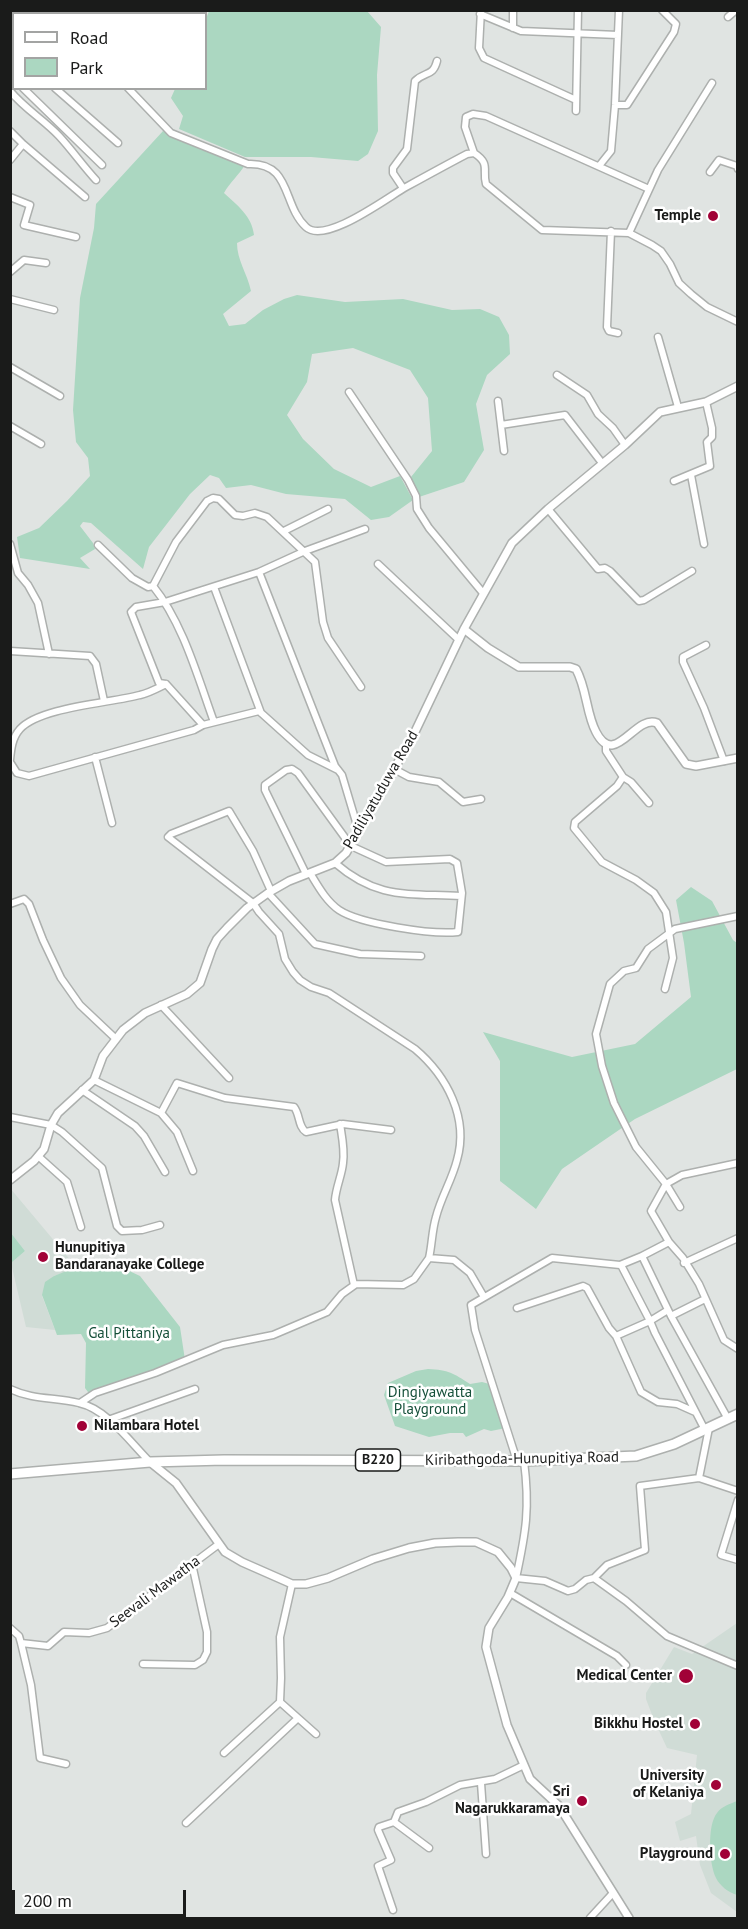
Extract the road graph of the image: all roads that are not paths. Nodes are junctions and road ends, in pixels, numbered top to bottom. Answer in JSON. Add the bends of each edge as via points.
{"nodes":[{"id":1,"x":513,"y":10,"type":"edge"},
{"id":2,"x":578,"y":10,"type":"edge"},
{"id":3,"x":619,"y":10,"type":"edge"},
{"id":4,"x":662,"y":10,"type":"edge"},
{"id":5,"x":736,"y":10,"type":"edge"},
{"id":6,"x":481,"y":12,"type":"edge"},
{"id":7,"x":728,"y":17,"type":"dead end"},
{"id":8,"x":513,"y":28,"type":"junction"},
{"id":9,"x":578,"y":34,"type":"junction"},
{"id":10,"x":618,"y":35,"type":"junction"},
{"id":11,"x":437,"y":61,"type":"dead end"},
{"id":12,"x":712,"y":83,"type":"dead end"},
{"id":13,"x":25,"y":90,"type":"edge"},
{"id":14,"x":58,"y":90,"type":"edge"},
{"id":15,"x":130,"y":90,"type":"edge"},
{"id":16,"x":10,"y":91,"type":"edge"},
{"id":17,"x":576,"y":100,"type":"junction"},
{"id":18,"x":615,"y":105,"type":"junction"},
{"id":19,"x":576,"y":111,"type":"dead end"},
{"id":20,"x":10,"y":131,"type":"edge"},
{"id":21,"x":118,"y":143,"type":"dead end"},
{"id":22,"x":23,"y":144,"type":"junction"},
{"id":23,"x":474,"y":153,"type":"junction"},
{"id":24,"x":10,"y":160,"type":"edge"},
{"id":25,"x":102,"y":165,"type":"dead end"},
{"id":26,"x":599,"y":166,"type":"junction"},
{"id":27,"x":738,"y":169,"type":"edge"},
{"id":28,"x":710,"y":172,"type":"dead end"},
{"id":29,"x":96,"y":180,"type":"dead end"},
{"id":30,"x":404,"y":188,"type":"junction"},
{"id":31,"x":649,"y":189,"type":"junction"},
{"id":32,"x":10,"y":197,"type":"edge"},
{"id":33,"x":85,"y":197,"type":"dead end"},
{"id":34,"x":611,"y":231,"type":"junction"},
{"id":35,"x":629,"y":233,"type":"junction"},
{"id":36,"x":76,"y":237,"type":"dead end"},
{"id":37,"x":46,"y":263,"type":"dead end"},
{"id":38,"x":10,"y":272,"type":"edge"},
{"id":39,"x":10,"y":298,"type":"edge"},
{"id":40,"x":54,"y":310,"type":"dead end"},
{"id":41,"x":738,"y":322,"type":"edge"},
{"id":42,"x":618,"y":333,"type":"dead end"},
{"id":43,"x":658,"y":337,"type":"dead end"},
{"id":44,"x":10,"y":368,"type":"edge"},
{"id":45,"x":558,"y":375,"type":"dead end"},
{"id":46,"x":738,"y":386,"type":"edge"},
{"id":47,"x":349,"y":392,"type":"dead end"},
{"id":48,"x":60,"y":396,"type":"dead end"},
{"id":49,"x":498,"y":401,"type":"dead end"},
{"id":50,"x":706,"y":402,"type":"junction"},
{"id":51,"x":678,"y":407,"type":"junction"},
{"id":52,"x":501,"y":425,"type":"junction"},
{"id":53,"x":10,"y":426,"type":"edge"},
{"id":54,"x":41,"y":444,"type":"dead end"},
{"id":55,"x":625,"y":444,"type":"junction"},
{"id":56,"x":504,"y":451,"type":"dead end"},
{"id":57,"x":602,"y":463,"type":"junction"},
{"id":58,"x":691,"y":475,"type":"junction"},
{"id":59,"x":674,"y":481,"type":"dead end"},
{"id":60,"x":328,"y":509,"type":"dead end"},
{"id":61,"x":548,"y":509,"type":"junction"},
{"id":62,"x":364,"y":529,"type":"dead end"},
{"id":63,"x":284,"y":531,"type":"junction"},
{"id":64,"x":10,"y":544,"type":"edge"},
{"id":65,"x":704,"y":544,"type":"dead end"},
{"id":66,"x":98,"y":545,"type":"dead end"},
{"id":67,"x":305,"y":551,"type":"junction"},
{"id":68,"x":378,"y":564,"type":"dead end"},
{"id":69,"x":692,"y":571,"type":"dead end"},
{"id":70,"x":259,"y":572,"type":"junction"},
{"id":71,"x":153,"y":586,"type":"junction"},
{"id":72,"x":214,"y":587,"type":"junction"},
{"id":73,"x":483,"y":593,"type":"junction"},
{"id":74,"x":165,"y":602,"type":"junction"},
{"id":75,"x":464,"y":629,"type":"junction"},
{"id":76,"x":459,"y":640,"type":"junction"},
{"id":77,"x":706,"y":645,"type":"dead end"},
{"id":78,"x":10,"y":651,"type":"edge"},
{"id":79,"x":49,"y":654,"type":"junction"},
{"id":80,"x":166,"y":684,"type":"junction"},
{"id":81,"x":361,"y":687,"type":"dead end"},
{"id":82,"x":104,"y":701,"type":"junction"},
{"id":83,"x":261,"y":713,"type":"junction"},
{"id":84,"x":214,"y":722,"type":"junction"},
{"id":85,"x":203,"y":725,"type":"junction"},
{"id":86,"x":606,"y":744,"type":"junction"},
{"id":87,"x":95,"y":757,"type":"junction"},
{"id":88,"x":738,"y":758,"type":"edge"},
{"id":89,"x":10,"y":761,"type":"edge"},
{"id":90,"x":724,"y":761,"type":"junction"},
{"id":91,"x":394,"y":769,"type":"junction"},
{"id":92,"x":338,"y":770,"type":"junction"},
{"id":93,"x":623,"y":777,"type":"junction"},
{"id":94,"x":481,"y":799,"type":"dead end"},
{"id":95,"x":649,"y":803,"type":"dead end"},
{"id":96,"x":112,"y":823,"type":"dead end"},
{"id":97,"x":359,"y":832,"type":"junction"},
{"id":98,"x":351,"y":846,"type":"junction"},
{"id":99,"x":335,"y":863,"type":"junction"},
{"id":100,"x":308,"y":874,"type":"junction"},
{"id":101,"x":270,"y":892,"type":"junction"},
{"id":102,"x":461,"y":896,"type":"junction"},
{"id":103,"x":254,"y":903,"type":"junction"},
{"id":104,"x":10,"y":904,"type":"edge"},
{"id":105,"x":738,"y":916,"type":"edge"},
{"id":106,"x":670,"y":932,"type":"junction"},
{"id":107,"x":421,"y":956,"type":"dead end"},
{"id":108,"x":665,"y":989,"type":"dead end"},
{"id":109,"x":161,"y":1005,"type":"junction"},
{"id":110,"x":116,"y":1039,"type":"junction"},
{"id":111,"x":229,"y":1078,"type":"dead end"},
{"id":112,"x":94,"y":1080,"type":"junction"},
{"id":113,"x":82,"y":1090,"type":"junction"},
{"id":114,"x":161,"y":1113,"type":"junction"},
{"id":115,"x":10,"y":1117,"type":"edge"},
{"id":116,"x":340,"y":1124,"type":"junction"},
{"id":117,"x":51,"y":1125,"type":"junction"},
{"id":118,"x":391,"y":1130,"type":"dead end"},
{"id":119,"x":38,"y":1156,"type":"junction"},
{"id":120,"x":738,"y":1163,"type":"edge"},
{"id":121,"x":193,"y":1171,"type":"dead end"},
{"id":122,"x":165,"y":1172,"type":"dead end"},
{"id":123,"x":10,"y":1180,"type":"edge"},
{"id":124,"x":666,"y":1184,"type":"junction"},
{"id":125,"x":680,"y":1207,"type":"dead end"},
{"id":126,"x":160,"y":1225,"type":"dead end"},
{"id":127,"x":81,"y":1227,"type":"dead end"},
{"id":128,"x":737,"y":1238,"type":"edge"},
{"id":129,"x":669,"y":1242,"type":"junction"},
{"id":130,"x":642,"y":1257,"type":"junction"},
{"id":131,"x":429,"y":1258,"type":"junction"},
{"id":132,"x":684,"y":1263,"type":"junction"},
{"id":133,"x":621,"y":1265,"type":"junction"},
{"id":134,"x":354,"y":1285,"type":"junction"},
{"id":135,"x":484,"y":1297,"type":"junction"},
{"id":136,"x":705,"y":1299,"type":"junction"},
{"id":137,"x":517,"y":1308,"type":"dead end"},
{"id":138,"x":670,"y":1313,"type":"junction"},
{"id":139,"x":650,"y":1321,"type":"junction"},
{"id":140,"x":616,"y":1336,"type":"junction"},
{"id":141,"x":738,"y":1348,"type":"edge"},
{"id":142,"x":10,"y":1389,"type":"edge"},
{"id":143,"x":195,"y":1389,"type":"dead end"},
{"id":144,"x":80,"y":1403,"type":"junction"},
{"id":145,"x":695,"y":1412,"type":"junction"},
{"id":146,"x":738,"y":1414,"type":"edge"},
{"id":147,"x":728,"y":1419,"type":"junction"},
{"id":148,"x":108,"y":1420,"type":"junction"},
{"id":149,"x":707,"y":1429,"type":"junction"},
{"id":150,"x":521,"y":1461,"type":"junction"},
{"id":151,"x":150,"y":1462,"type":"junction"},
{"id":152,"x":10,"y":1474,"type":"edge"},
{"id":153,"x":699,"y":1478,"type":"junction"},
{"id":154,"x":738,"y":1491,"type":"edge"},
{"id":155,"x":738,"y":1500,"type":"edge"},
{"id":156,"x":219,"y":1544,"type":"junction"},
{"id":157,"x":738,"y":1560,"type":"edge"},
{"id":158,"x":192,"y":1564,"type":"junction"},
{"id":159,"x":516,"y":1578,"type":"junction"},
{"id":160,"x":594,"y":1578,"type":"junction"},
{"id":161,"x":292,"y":1584,"type":"junction"},
{"id":162,"x":510,"y":1593,"type":"junction"},
{"id":163,"x":10,"y":1628,"type":"edge"},
{"id":164,"x":21,"y":1643,"type":"junction"},
{"id":165,"x":143,"y":1664,"type":"dead end"},
{"id":166,"x":626,"y":1665,"type":"dead end"},
{"id":167,"x":738,"y":1666,"type":"edge"},
{"id":168,"x":280,"y":1702,"type":"junction"},
{"id":169,"x":298,"y":1718,"type":"junction"},
{"id":170,"x":316,"y":1734,"type":"dead end"},
{"id":171,"x":224,"y":1753,"type":"dead end"},
{"id":172,"x":66,"y":1764,"type":"dead end"},
{"id":173,"x":524,"y":1765,"type":"junction"},
{"id":174,"x":481,"y":1783,"type":"junction"},
{"id":175,"x":394,"y":1822,"type":"junction"},
{"id":176,"x":186,"y":1823,"type":"dead end"},
{"id":177,"x":429,"y":1848,"type":"dead end"},
{"id":178,"x":486,"y":1854,"type":"dead end"},
{"id":179,"x":614,"y":1893,"type":"junction"},
{"id":180,"x":393,"y":1910,"type":"dead end"},
{"id":181,"x":590,"y":1918,"type":"edge"},
{"id":182,"x":629,"y":1918,"type":"edge"}],
"edges":[{"from":1,"to":8,"type":"street"},
{"from":2,"to":9,"type":"street"},
{"from":3,"to":10,"type":"street"},
{"from":4,"to":18,"type":"street","via":[[676,24],[674,32],[627,105]]},
{"from":5,"to":7,"type":"street"},
{"from":6,"to":8,"type":"street"},
{"from":6,"to":17,"type":"street","via":[[479,48],[484,58]]},
{"from":8,"to":9,"type":"street"},
{"from":9,"to":10,"type":"street"},
{"from":9,"to":17,"type":"street"},
{"from":10,"to":18,"type":"street"},
{"from":11,"to":30,"type":"street","via":[[431,74],[421,75],[415,81],[407,149],[393,168]]},
{"from":12,"to":31,"type":"street"},
{"from":13,"to":25,"type":"street"},
{"from":14,"to":21,"type":"street"},
{"from":15,"to":30,"type":"street","via":[[171,133],[248,164],[273,169],[310,229],[334,227],[359,218]]},
{"from":16,"to":29,"type":"street","via":[[59,135]]},
{"from":17,"to":19,"type":"street"},
{"from":18,"to":26,"type":"street","via":[[611,151]]},
{"from":20,"to":22,"type":"street"},
{"from":22,"to":24,"type":"street"},
{"from":22,"to":33,"type":"street"},
{"from":23,"to":26,"type":"street","via":[[465,127],[466,117],[473,114],[486,116]]},
{"from":23,"to":30,"type":"street"},
{"from":23,"to":34,"type":"street","via":[[486,169],[486,184],[542,230]]},
{"from":26,"to":31,"type":"street"},
{"from":27,"to":28,"type":"street","via":[[719,160]]},
{"from":31,"to":35,"type":"street"},
{"from":32,"to":36,"type":"street","via":[[30,205],[24,225]]},
{"from":34,"to":35,"type":"street"},
{"from":34,"to":42,"type":"street","via":[[607,327]]},
{"from":35,"to":41,"type":"street","via":[[661,251],[679,283],[691,294]]},
{"from":37,"to":38,"type":"street","via":[[24,260]]},
{"from":39,"to":40,"type":"street"},
{"from":43,"to":51,"type":"street"},
{"from":44,"to":48,"type":"street"},
{"from":45,"to":55,"type":"street","via":[[587,395]]},
{"from":46,"to":50,"type":"street","name":"Padiliyatuduwa Road"},
{"from":47,"to":73,"type":"street","via":[[408,480],[417,509],[429,528]]},
{"from":49,"to":52,"type":"street"},
{"from":50,"to":51,"type":"street","name":"Padiliyatuduwa Road"},
{"from":50,"to":58,"type":"street","via":[[712,428],[712,437],[707,442],[710,466]]},
{"from":51,"to":55,"type":"street","name":"Padiliyatuduwa Road","via":[[660,412]]},
{"from":52,"to":56,"type":"street"},
{"from":52,"to":57,"type":"street","via":[[565,415]]},
{"from":53,"to":54,"type":"street"},
{"from":55,"to":57,"type":"street","name":"Padiliyatuduwa Road"},
{"from":57,"to":61,"type":"street","name":"Padiliyatuduwa Road"},
{"from":58,"to":59,"type":"street"},
{"from":58,"to":65,"type":"street"},
{"from":60,"to":63,"type":"street"},
{"from":61,"to":69,"type":"street","via":[[598,569],[610,571],[639,601]]},
{"from":61,"to":73,"type":"street","name":"Padiliyatuduwa Road","via":[[512,543]]},
{"from":62,"to":67,"type":"street"},
{"from":63,"to":67,"type":"street"},
{"from":63,"to":71,"type":"street","via":[[255,513],[235,515],[213,498],[176,543]]},
{"from":64,"to":79,"type":"street","via":[[18,573],[38,603]]},
{"from":66,"to":71,"type":"street","via":[[132,578],[147,587]]},
{"from":67,"to":70,"type":"street"},
{"from":67,"to":81,"type":"street","via":[[315,562],[328,638]]},
{"from":68,"to":76,"type":"street"},
{"from":70,"to":72,"type":"street"},
{"from":70,"to":92,"type":"street"},
{"from":71,"to":74,"type":"street"},
{"from":72,"to":74,"type":"street"},
{"from":72,"to":83,"type":"street"},
{"from":73,"to":75,"type":"street","name":"Padiliyatuduwa Road"},
{"from":74,"to":80,"type":"street","via":[[136,607],[131,612],[159,683]]},
{"from":74,"to":84,"type":"street","via":[[195,667]]},
{"from":75,"to":76,"type":"street","name":"Padiliyatuduwa Road"},
{"from":75,"to":86,"type":"street","via":[[519,667],[576,669],[595,731]]},
{"from":76,"to":91,"type":"street","name":"Padiliyatuduwa Road"},
{"from":77,"to":90,"type":"street","via":[[683,657],[682,662]]},
{"from":78,"to":79,"type":"street"},
{"from":79,"to":82,"type":"street","via":[[90,656],[96,664]]},
{"from":80,"to":82,"type":"street","via":[[142,695]]},
{"from":80,"to":85,"type":"street"},
{"from":82,"to":89,"type":"street","via":[[36,717],[19,730],[11,746]]},
{"from":83,"to":84,"type":"street"},
{"from":83,"to":92,"type":"street","via":[[308,755]]},
{"from":84,"to":85,"type":"street"},
{"from":85,"to":87,"type":"street"},
{"from":86,"to":90,"type":"street","via":[[611,746],[653,721],[686,764]]},
{"from":86,"to":93,"type":"street","via":[[606,751]]},
{"from":87,"to":89,"type":"street","via":[[28,776],[17,773]]},
{"from":87,"to":96,"type":"street"},
{"from":88,"to":90,"type":"street"},
{"from":91,"to":94,"type":"street","via":[[409,777],[439,782],[463,802]]},
{"from":91,"to":97,"type":"street","name":"Padiliyatuduwa Road"},
{"from":92,"to":97,"type":"street"},
{"from":93,"to":95,"type":"street"},
{"from":93,"to":106,"type":"street","via":[[574,822],[574,828],[602,862],[654,893],[666,912]]},
{"from":97,"to":98,"type":"street","name":"Padiliyatuduwa Road"},
{"from":98,"to":99,"type":"street","name":"Padiliyatuduwa Road"},
{"from":98,"to":100,"type":"street","via":[[298,773],[286,770],[265,785],[265,790]]},
{"from":98,"to":102,"type":"street","via":[[386,862],[450,859],[459,870]]},
{"from":99,"to":100,"type":"street","name":"Padiliyatuduwa Road"},
{"from":99,"to":102,"type":"street","via":[[364,885],[383,891]]},
{"from":100,"to":101,"type":"street","name":"Padiliyatuduwa Road"},
{"from":100,"to":102,"type":"street","via":[[340,910],[363,921],[431,932],[458,932]]},
{"from":101,"to":103,"type":"street","name":"Padiliyatuduwa Road"},
{"from":101,"to":103,"type":"street","via":[[253,851],[229,812],[168,837]]},
{"from":101,"to":107,"type":"street","via":[[315,945],[360,954]]},
{"from":103,"to":109,"type":"street","name":"Padiliyatuduwa Road","via":[[217,939],[200,983],[187,994]]},
{"from":103,"to":131,"type":"street","via":[[279,934],[285,959],[300,980],[330,993],[428,1059],[455,1103],[461,1140],[458,1160],[436,1216]]},
{"from":104,"to":110,"type":"street","via":[[24,899],[29,904],[61,978],[80,1005]]},
{"from":105,"to":106,"type":"street"},
{"from":106,"to":108,"type":"street","via":[[673,958]]},
{"from":106,"to":124,"type":"street","via":[[648,950],[636,968],[624,971],[610,984],[596,1034],[614,1103],[636,1147]]},
{"from":109,"to":110,"type":"street","name":"Padiliyatuduwa Road","via":[[145,1013]]},
{"from":109,"to":111,"type":"street"},
{"from":110,"to":112,"type":"street","name":"Padiliyatuduwa Road","via":[[103,1056]]},
{"from":112,"to":113,"type":"street","name":"Padiliyatuduwa Road"},
{"from":112,"to":114,"type":"street"},
{"from":113,"to":117,"type":"street","name":"Padiliyatuduwa Road"},
{"from":113,"to":122,"type":"street","via":[[135,1126]]},
{"from":114,"to":116,"type":"street","via":[[177,1083],[225,1098],[294,1107],[306,1132]]},
{"from":114,"to":121,"type":"street","via":[[177,1132]]},
{"from":115,"to":117,"type":"street"},
{"from":116,"to":118,"type":"street"},
{"from":116,"to":134,"type":"street","via":[[344,1151],[335,1200]]},
{"from":117,"to":119,"type":"street","name":"Padiliyatuduwa Road"},
{"from":117,"to":126,"type":"street","via":[[102,1168],[117,1226],[122,1231]]},
{"from":119,"to":123,"type":"street","name":"Padiliyatuduwa Road"},
{"from":119,"to":127,"type":"street","via":[[67,1182]]},
{"from":120,"to":124,"type":"street","via":[[681,1175]]},
{"from":124,"to":125,"type":"street"},
{"from":124,"to":129,"type":"street","via":[[651,1211]]},
{"from":128,"to":132,"type":"street"},
{"from":129,"to":130,"type":"street"},
{"from":129,"to":132,"type":"street"},
{"from":130,"to":133,"type":"street"},
{"from":130,"to":138,"type":"street"},
{"from":131,"to":134,"type":"street","via":[[414,1279],[403,1285]]},
{"from":131,"to":135,"type":"street","via":[[454,1260],[470,1273]]},
{"from":132,"to":136,"type":"street"},
{"from":133,"to":135,"type":"street","via":[[552,1258]]},
{"from":133,"to":139,"type":"street"},
{"from":134,"to":144,"type":"street","via":[[327,1312],[273,1335],[223,1345]]},
{"from":135,"to":150,"type":"street","via":[[471,1305],[475,1330]]},
{"from":136,"to":138,"type":"street"},
{"from":136,"to":141,"type":"street","via":[[724,1340]]},
{"from":137,"to":140,"type":"street","via":[[583,1286]]},
{"from":138,"to":139,"type":"street"},
{"from":138,"to":147,"type":"street"},
{"from":139,"to":140,"type":"street"},
{"from":139,"to":145,"type":"street"},
{"from":140,"to":145,"type":"street","via":[[641,1392]]},
{"from":142,"to":144,"type":"street","via":[[22,1395]]},
{"from":143,"to":148,"type":"street"},
{"from":144,"to":148,"type":"street"},
{"from":145,"to":149,"type":"street"},
{"from":146,"to":147,"type":"main road","name":"Kiribathgoda-Hunupitiya Road","number":"B220"},
{"from":147,"to":149,"type":"main road","name":"Kiribathgoda-Hunupitiya Road","number":"B220"},
{"from":148,"to":151,"type":"street"},
{"from":149,"to":150,"type":"main road","name":"Kiribathgoda-Hunupitiya Road","number":"B220","via":[[636,1456]]},
{"from":149,"to":153,"type":"street"},
{"from":150,"to":151,"type":"main road","name":"Kiribathgoda-Hunupitiya Road","number":"B220"},
{"from":150,"to":159,"type":"street","via":[[528,1506]]},
{"from":151,"to":152,"type":"main road","name":"Kiribathgoda-Hunupitiya Road","number":"B220"},
{"from":151,"to":156,"type":"street","via":[[176,1483]]},
{"from":153,"to":154,"type":"street"},
{"from":153,"to":160,"type":"street","via":[[640,1486],[645,1550],[607,1565]]},
{"from":155,"to":157,"type":"street","via":[[721,1555]]},
{"from":156,"to":158,"type":"street","name":"Seevali Mawatha"},
{"from":156,"to":161,"type":"street","via":[[242,1562]]},
{"from":158,"to":164,"type":"street","name":"Seevali Mawatha","via":[[102,1630],[64,1632],[48,1646]]},
{"from":158,"to":165,"type":"street","via":[[207,1632],[207,1652],[195,1665]]},
{"from":159,"to":160,"type":"street","via":[[544,1581],[568,1591]]},
{"from":159,"to":161,"type":"street","via":[[498,1552],[476,1542],[458,1542],[410,1548],[328,1578]]},
{"from":159,"to":162,"type":"street"},
{"from":160,"to":167,"type":"street","via":[[670,1638]]},
{"from":161,"to":168,"type":"street","via":[[280,1637]]},
{"from":162,"to":166,"type":"street"},
{"from":162,"to":173,"type":"street","via":[[489,1628],[486,1647],[507,1725]]},
{"from":163,"to":164,"type":"street"},
{"from":164,"to":172,"type":"street","via":[[31,1685],[40,1758]]},
{"from":168,"to":169,"type":"street"},
{"from":168,"to":171,"type":"street"},
{"from":169,"to":170,"type":"street"},
{"from":169,"to":176,"type":"street"},
{"from":173,"to":174,"type":"street"},
{"from":173,"to":179,"type":"street","via":[[530,1779],[559,1806]]},
{"from":174,"to":175,"type":"street","via":[[460,1785],[398,1812]]},
{"from":174,"to":178,"type":"street"},
{"from":175,"to":177,"type":"street"},
{"from":175,"to":180,"type":"street","via":[[378,1830],[391,1860],[378,1866]]},
{"from":179,"to":181,"type":"street"},
{"from":179,"to":182,"type":"street"}]}
